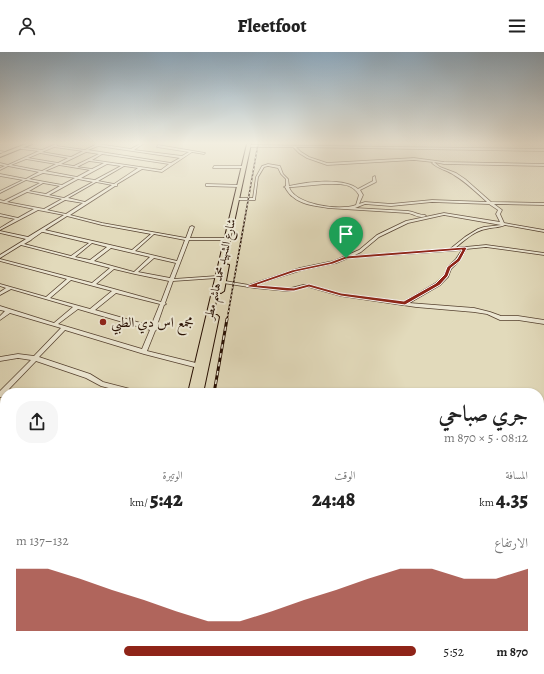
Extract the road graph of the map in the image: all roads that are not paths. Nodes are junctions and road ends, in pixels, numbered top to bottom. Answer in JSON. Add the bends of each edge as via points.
{"nodes":[{"id":1,"x":40,"y":173,"type":"edge"},
{"id":2,"x":48,"y":173,"type":"edge"},
{"id":3,"x":87,"y":173,"type":"edge"},
{"id":4,"x":109,"y":173,"type":"edge"},
{"id":5,"x":134,"y":173,"type":"edge"},
{"id":6,"x":242,"y":173,"type":"edge"},
{"id":7,"x":244,"y":173,"type":"edge"},
{"id":8,"x":260,"y":173,"type":"edge"},
{"id":9,"x":282,"y":173,"type":"edge"},
{"id":10,"x":453,"y":173,"type":"edge"},
{"id":11,"x":0,"y":175,"type":"edge"},
{"id":12,"x":374,"y":177,"type":"dead end"},
{"id":13,"x":79,"y":178,"type":"junction"},
{"id":14,"x":26,"y":179,"type":"junction"},
{"id":15,"x":97,"y":181,"type":"junction"},
{"id":16,"x":42,"y":183,"type":"junction"},
{"id":17,"x":116,"y":185,"type":"junction"},
{"id":18,"x":207,"y":185,"type":"dead end"},
{"id":19,"x":63,"y":186,"type":"junction"},
{"id":20,"x":239,"y":186,"type":"junction"},
{"id":21,"x":0,"y":187,"type":"edge"},
{"id":22,"x":286,"y":187,"type":"junction"},
{"id":23,"x":7,"y":188,"type":"junction"},
{"id":24,"x":358,"y":190,"type":"junction"},
{"id":25,"x":27,"y":191,"type":"junction"},
{"id":26,"x":0,"y":192,"type":"edge"},
{"id":27,"x":46,"y":195,"type":"junction"},
{"id":28,"x":67,"y":198,"type":"junction"},
{"id":29,"x":239,"y":199,"type":"junction"},
{"id":30,"x":0,"y":201,"type":"edge"},
{"id":31,"x":4,"y":202,"type":"junction"},
{"id":32,"x":489,"y":203,"type":"junction"},
{"id":33,"x":86,"y":204,"type":"junction"},
{"id":34,"x":544,"y":204,"type":"edge"},
{"id":35,"x":357,"y":205,"type":"junction"},
{"id":36,"x":351,"y":208,"type":"junction"},
{"id":37,"x":37,"y":209,"type":"junction"},
{"id":38,"x":45,"y":210,"type":"junction"},
{"id":39,"x":0,"y":215,"type":"edge"},
{"id":40,"x":67,"y":215,"type":"junction"},
{"id":41,"x":432,"y":216,"type":"junction"},
{"id":42,"x":19,"y":219,"type":"junction"},
{"id":43,"x":503,"y":225,"type":"junction"},
{"id":44,"x":192,"y":227,"type":"dead end"},
{"id":45,"x":0,"y":230,"type":"edge"},
{"id":46,"x":43,"y":231,"type":"junction"},
{"id":47,"x":544,"y":231,"type":"edge"},
{"id":48,"x":154,"y":234,"type":"junction"},
{"id":49,"x":30,"y":239,"type":"junction"},
{"id":50,"x":186,"y":239,"type":"junction"},
{"id":51,"x":227,"y":239,"type":"junction"},
{"id":52,"x":92,"y":242,"type":"junction"},
{"id":53,"x":21,"y":244,"type":"junction"},
{"id":54,"x":111,"y":246,"type":"junction"},
{"id":55,"x":465,"y":248,"type":"junction"},
{"id":56,"x":451,"y":250,"type":"junction"},
{"id":57,"x":133,"y":251,"type":"junction"},
{"id":58,"x":544,"y":254,"type":"edge"},
{"id":59,"x":153,"y":256,"type":"junction"},
{"id":60,"x":0,"y":257,"type":"edge"},
{"id":61,"x":72,"y":257,"type":"junction"},
{"id":62,"x":346,"y":258,"type":"junction"},
{"id":63,"x":0,"y":260,"type":"edge"},
{"id":64,"x":91,"y":262,"type":"junction"},
{"id":65,"x":178,"y":262,"type":"junction"},
{"id":66,"x":114,"y":267,"type":"junction"},
{"id":67,"x":135,"y":272,"type":"junction"},
{"id":68,"x":70,"y":279,"type":"junction"},
{"id":69,"x":173,"y":280,"type":"junction"},
{"id":70,"x":219,"y":280,"type":"junction"},
{"id":71,"x":0,"y":285,"type":"edge"},
{"id":72,"x":93,"y":285,"type":"junction"},
{"id":73,"x":249,"y":286,"type":"junction"},
{"id":74,"x":10,"y":288,"type":"junction"},
{"id":75,"x":115,"y":291,"type":"junction"},
{"id":76,"x":0,"y":294,"type":"edge"},
{"id":77,"x":47,"y":298,"type":"junction"},
{"id":78,"x":405,"y":303,"type":"junction"},
{"id":79,"x":164,"y":304,"type":"junction"},
{"id":80,"x":77,"y":306,"type":"junction"},
{"id":81,"x":0,"y":308,"type":"edge"},
{"id":82,"x":92,"y":310,"type":"junction"},
{"id":83,"x":10,"y":311,"type":"junction"},
{"id":84,"x":0,"y":318,"type":"edge"},
{"id":85,"x":544,"y":322,"type":"edge"},
{"id":86,"x":55,"y":324,"type":"junction"},
{"id":87,"x":65,"y":327,"type":"junction"},
{"id":88,"x":154,"y":329,"type":"junction"},
{"id":89,"x":144,"y":352,"type":"junction"},
{"id":90,"x":35,"y":358,"type":"junction"},
{"id":91,"x":0,"y":359,"type":"edge"},
{"id":92,"x":198,"y":366,"type":"junction"},
{"id":93,"x":115,"y":387,"type":"joint"},
{"id":94,"x":9,"y":388,"type":"edge"},
{"id":95,"x":119,"y":388,"type":"edge"},
{"id":96,"x":193,"y":388,"type":"edge"},
{"id":97,"x":200,"y":388,"type":"edge"}],
"edges":[{"from":1,"to":14,"type":"street"},
{"from":2,"to":13,"type":"street"},
{"from":3,"to":13,"type":"street"},
{"from":4,"to":15,"type":"street"},
{"from":5,"to":17,"type":"street"},
{"from":6,"to":20,"type":"main road","name":"شارع الشهيد محمد هاشم مطر"},
{"from":7,"to":29,"type":"main road","name":"شارع الشهيد محمد هاشم مطر"},
{"from":8,"to":29,"type":"street","via":[[254,199]]},
{"from":9,"to":22,"type":"street","via":[[287,179]]},
{"from":10,"to":32,"type":"street"},
{"from":11,"to":14,"type":"street"},
{"from":12,"to":24,"type":"street","via":[[375,180]]},
{"from":13,"to":15,"type":"street"},
{"from":13,"to":19,"type":"street"},
{"from":14,"to":16,"type":"street"},
{"from":14,"to":23,"type":"street"},
{"from":15,"to":17,"type":"street"},
{"from":15,"to":28,"type":"street"},
{"from":16,"to":19,"type":"street"},
{"from":16,"to":25,"type":"street"},
{"from":17,"to":33,"type":"street"},
{"from":18,"to":20,"type":"street"},
{"from":19,"to":27,"type":"street"},
{"from":20,"to":51,"type":"main road","name":"شارع الشهيد محمد هاشم مطر"},
{"from":21,"to":23,"type":"street"},
{"from":22,"to":24,"type":"street","via":[[345,184],[355,186]]},
{"from":22,"to":36,"type":"street","via":[[291,194],[313,206]]},
{"from":23,"to":26,"type":"street"},
{"from":24,"to":35,"type":"street","via":[[360,195]]},
{"from":25,"to":27,"type":"street"},
{"from":25,"to":31,"type":"street"},
{"from":27,"to":28,"type":"street"},
{"from":28,"to":33,"type":"street"},
{"from":28,"to":38,"type":"street"},
{"from":29,"to":70,"type":"main road","name":"شارع الشهيد محمد هاشم مطر"},
{"from":30,"to":31,"type":"street"},
{"from":31,"to":37,"type":"street"},
{"from":32,"to":34,"type":"street"},
{"from":32,"to":35,"type":"street","via":[[432,201]]},
{"from":32,"to":43,"type":"street","via":[[500,210],[498,214]]},
{"from":33,"to":40,"type":"street"},
{"from":35,"to":36,"type":"street"},
{"from":36,"to":41,"type":"street"},
{"from":37,"to":38,"type":"street"},
{"from":37,"to":42,"type":"street"},
{"from":38,"to":40,"type":"street"},
{"from":39,"to":42,"type":"street"},
{"from":40,"to":46,"type":"street"},
{"from":40,"to":48,"type":"street"},
{"from":41,"to":43,"type":"street","via":[[444,214]]},
{"from":41,"to":62,"type":"street","via":[[407,222],[382,233],[360,251]]},
{"from":42,"to":45,"type":"street"},
{"from":43,"to":47,"type":"street"},
{"from":43,"to":56,"type":"street","via":[[479,230]]},
{"from":44,"to":50,"type":"street"},
{"from":45,"to":49,"type":"street"},
{"from":46,"to":49,"type":"street"},
{"from":46,"to":52,"type":"street"},
{"from":48,"to":50,"type":"street"},
{"from":48,"to":57,"type":"street"},
{"from":49,"to":53,"type":"street"},
{"from":50,"to":51,"type":"street"},
{"from":50,"to":65,"type":"street"},
{"from":51,"to":70,"type":"main road","name":"شارع الشهيد محمد هاشم مطر"},
{"from":52,"to":54,"type":"street"},
{"from":52,"to":61,"type":"street"},
{"from":53,"to":60,"type":"street"},
{"from":53,"to":61,"type":"street"},
{"from":54,"to":57,"type":"street"},
{"from":54,"to":64,"type":"street"},
{"from":55,"to":56,"type":"street"},
{"from":55,"to":58,"type":"street","via":[[490,246]]},
{"from":55,"to":78,"type":"street","via":[[438,284]]},
{"from":56,"to":62,"type":"street"},
{"from":57,"to":59,"type":"street"},
{"from":59,"to":65,"type":"street"},
{"from":59,"to":67,"type":"street"},
{"from":61,"to":64,"type":"street"},
{"from":62,"to":73,"type":"street"},
{"from":63,"to":68,"type":"street"},
{"from":64,"to":66,"type":"street"},
{"from":65,"to":69,"type":"street"},
{"from":66,"to":67,"type":"street"},
{"from":66,"to":72,"type":"street"},
{"from":67,"to":69,"type":"street"},
{"from":68,"to":72,"type":"street"},
{"from":68,"to":77,"type":"street"},
{"from":69,"to":70,"type":"street"},
{"from":69,"to":79,"type":"street"},
{"from":70,"to":73,"type":"street"},
{"from":70,"to":92,"type":"main road","name":"شارع الشهيد محمد هاشم مطر"},
{"from":70,"to":97,"type":"main road","name":"شارع الشهيد محمد هاشم مطر"},
{"from":71,"to":74,"type":"street"},
{"from":72,"to":75,"type":"street"},
{"from":73,"to":78,"type":"street","via":[[287,290],[309,286],[341,294]]},
{"from":74,"to":76,"type":"street"},
{"from":74,"to":77,"type":"street"},
{"from":75,"to":79,"type":"street"},
{"from":75,"to":82,"type":"street"},
{"from":77,"to":80,"type":"street"},
{"from":78,"to":85,"type":"street"},
{"from":79,"to":88,"type":"street"},
{"from":80,"to":82,"type":"street"},
{"from":80,"to":86,"type":"street"},
{"from":81,"to":83,"type":"street"},
{"from":82,"to":88,"type":"street"},
{"from":83,"to":84,"type":"street"},
{"from":83,"to":86,"type":"street"},
{"from":86,"to":87,"type":"street"},
{"from":87,"to":89,"type":"street"},
{"from":87,"to":90,"type":"street"},
{"from":88,"to":89,"type":"street"},
{"from":89,"to":92,"type":"street"},
{"from":90,"to":91,"type":"street","via":[[18,356]]},
{"from":90,"to":93,"type":"street"},
{"from":90,"to":94,"type":"street"},
{"from":92,"to":96,"type":"main road","name":"شارع الشهيد محمد هاشم مطر"},
{"from":93,"to":95,"type":"street"}]}
